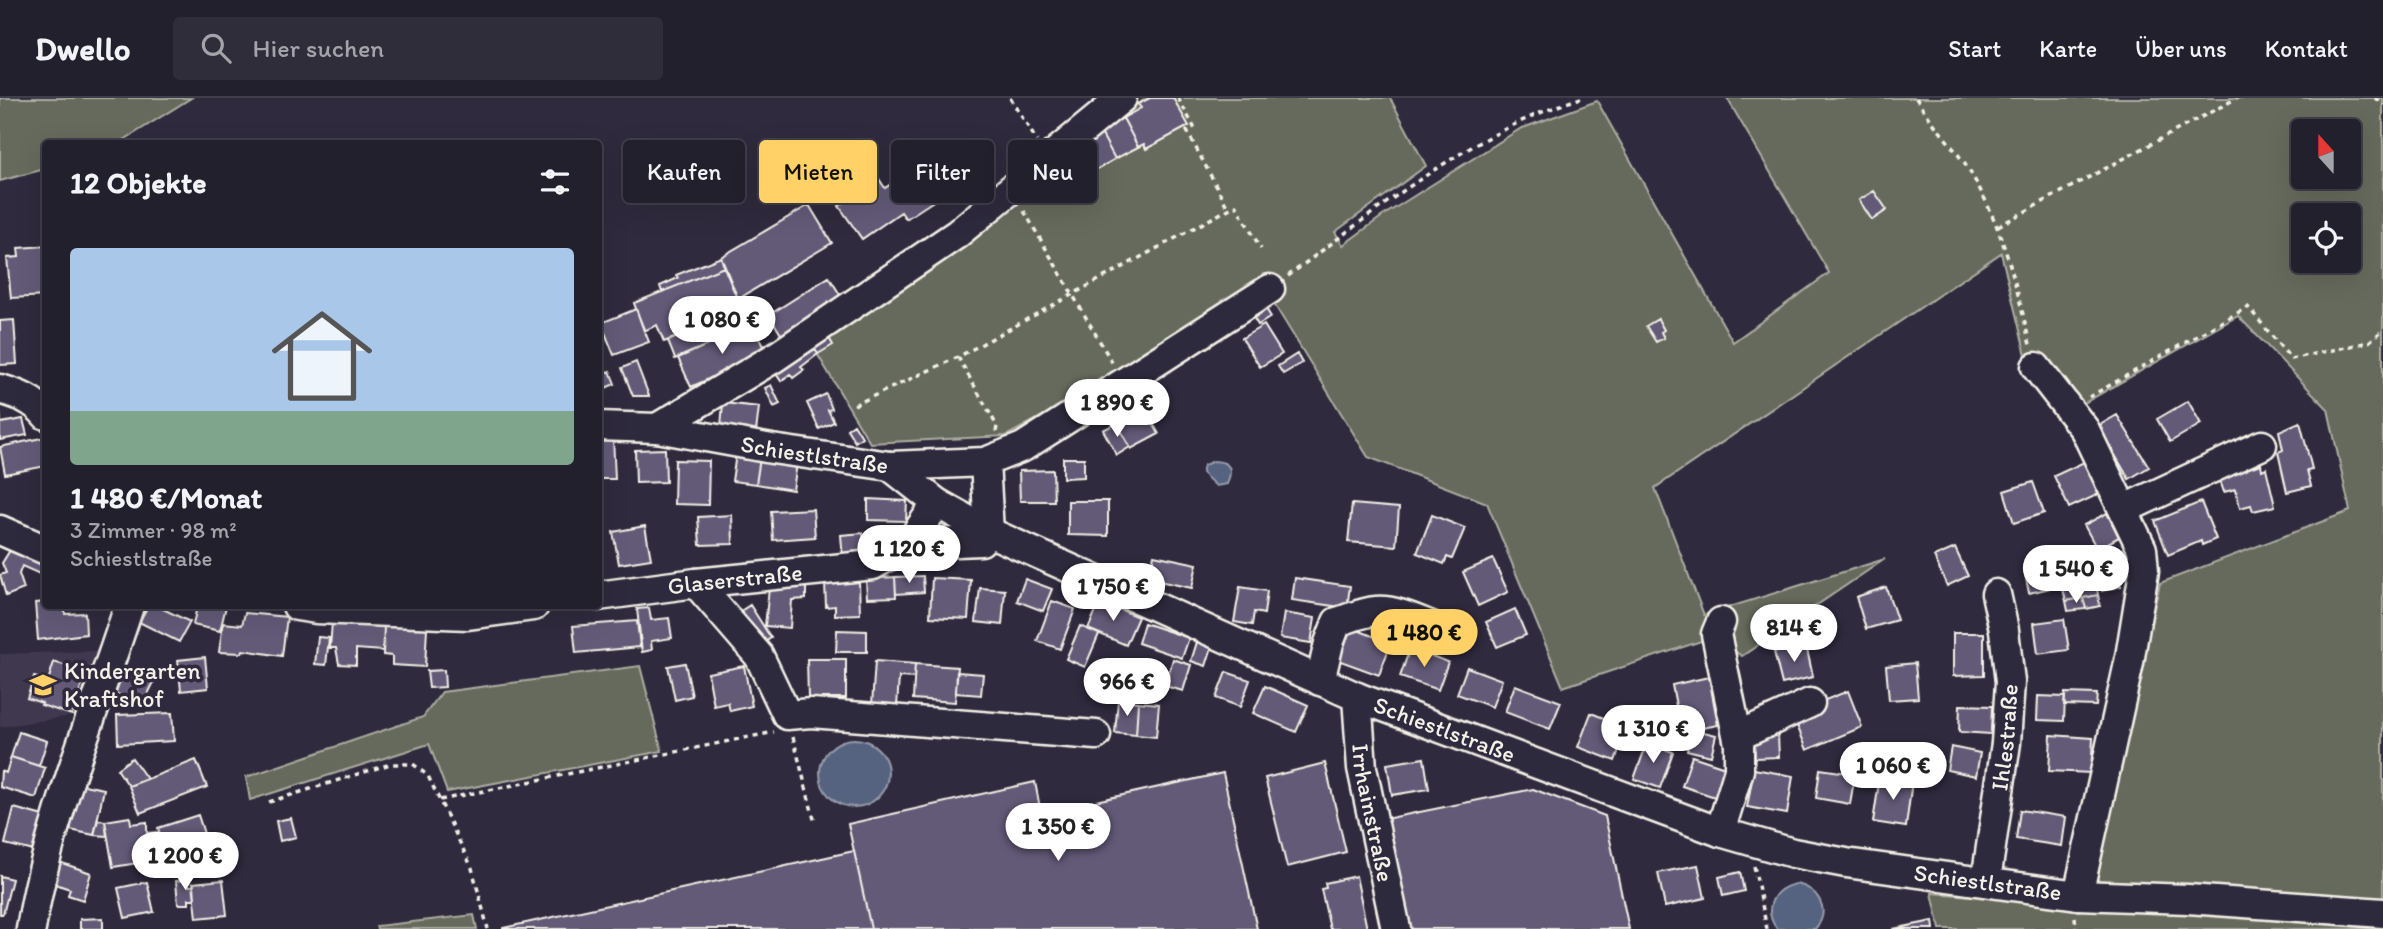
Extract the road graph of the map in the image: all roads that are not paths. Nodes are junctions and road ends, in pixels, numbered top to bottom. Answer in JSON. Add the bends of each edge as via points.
{"nodes":[{"id":1,"x":1122,"y":98,"type":"edge"},
{"id":2,"x":1270,"y":289,"type":"road end"},
{"id":3,"x":2036,"y":368,"type":"road end"},
{"id":4,"x":0,"y":389,"type":"edge"},
{"id":5,"x":42,"y":410,"type":"edge"},
{"id":6,"x":602,"y":426,"type":"edge"},
{"id":7,"x":657,"y":428,"type":"junction"},
{"id":8,"x":2262,"y":445,"type":"dead end"},
{"id":9,"x":985,"y":462,"type":"junction"},
{"id":10,"x":890,"y":466,"type":"junction"},
{"id":11,"x":937,"y":503,"type":"junction"},
{"id":12,"x":2126,"y":515,"type":"junction"},
{"id":13,"x":0,"y":530,"type":"edge"},
{"id":14,"x":989,"y":532,"type":"junction"},
{"id":15,"x":909,"y":544,"type":"junction"},
{"id":16,"x":42,"y":548,"type":"edge"},
{"id":17,"x":696,"y":583,"type":"junction"},
{"id":18,"x":1996,"y":594,"type":"dead end"},
{"id":19,"x":602,"y":595,"type":"edge"},
{"id":20,"x":128,"y":609,"type":"edge"},
{"id":21,"x":316,"y":609,"type":"edge"},
{"id":22,"x":512,"y":609,"type":"edge"},
{"id":23,"x":1721,"y":622,"type":"dead end"},
{"id":24,"x":1447,"y":632,"type":"dead end"},
{"id":25,"x":1320,"y":681,"type":"junction"},
{"id":26,"x":1357,"y":697,"type":"junction"},
{"id":27,"x":1810,"y":703,"type":"dead end"},
{"id":28,"x":1096,"y":735,"type":"dead end"},
{"id":29,"x":1739,"y":740,"type":"junction"},
{"id":30,"x":1720,"y":832,"type":"junction"},
{"id":31,"x":1986,"y":881,"type":"junction"},
{"id":32,"x":2078,"y":895,"type":"junction"},
{"id":33,"x":2383,"y":913,"type":"edge"},
{"id":34,"x":31,"y":929,"type":"edge"},
{"id":35,"x":1396,"y":929,"type":"edge"}],
"edges":[{"from":1,"to":7,"type":"street","via":[[957,234],[774,358]]},
{"from":2,"to":9,"type":"street","via":[[1023,447]]},
{"from":3,"to":12,"type":"street","name":"Schiestlstraße","via":[[2085,430]]},
{"from":4,"to":5,"type":"street"},
{"from":6,"to":7,"type":"street","name":"Schiestlstraße"},
{"from":7,"to":10,"type":"street","name":"Schiestlstraße"},
{"from":8,"to":12,"type":"street","via":[[2133,505]]},
{"from":9,"to":10,"type":"street"},
{"from":9,"to":14,"type":"street"},
{"from":10,"to":11,"type":"street","name":"Schiestlstraße"},
{"from":11,"to":14,"type":"street","name":"Schiestlstraße"},
{"from":11,"to":15,"type":"street","name":"Glaserstraße"},
{"from":12,"to":32,"type":"street","name":"Schiestlstraße","via":[[2142,549],[2144,571],[2129,663]]},
{"from":13,"to":16,"type":"street"},
{"from":14,"to":15,"type":"street","name":"Glaserstraße","via":[[981,541]]},
{"from":14,"to":25,"type":"street","name":"Schiestlstraße"},
{"from":15,"to":17,"type":"street","name":"Glaserstraße","via":[[873,565]]},
{"from":17,"to":19,"type":"street","name":"Glaserstraße"},
{"from":17,"to":28,"type":"street","via":[[759,656],[789,722],[811,713]]},
{"from":18,"to":31,"type":"street","name":"Ihlestraße","via":[[2010,682]]},
{"from":20,"to":34,"type":"street","via":[[64,800]]},
{"from":21,"to":22,"type":"street","via":[[468,615]]},
{"from":23,"to":29,"type":"street","via":[[1716,634]]},
{"from":24,"to":25,"type":"street","via":[[1389,611],[1367,612],[1338,622]]},
{"from":25,"to":26,"type":"street","name":"Schiestlstraße"},
{"from":26,"to":30,"type":"street","name":"Schiestlstraße"},
{"from":26,"to":35,"type":"street","name":"Irrhainstraße","via":[[1362,768]]},
{"from":27,"to":29,"type":"street"},
{"from":29,"to":30,"type":"street","via":[[1739,770]]},
{"from":30,"to":31,"type":"street","name":"Schiestlstraße","via":[[1846,863]]},
{"from":31,"to":32,"type":"street","name":"Schiestlstraße"},
{"from":32,"to":33,"type":"street","name":"Schiestlstraße"}]}
